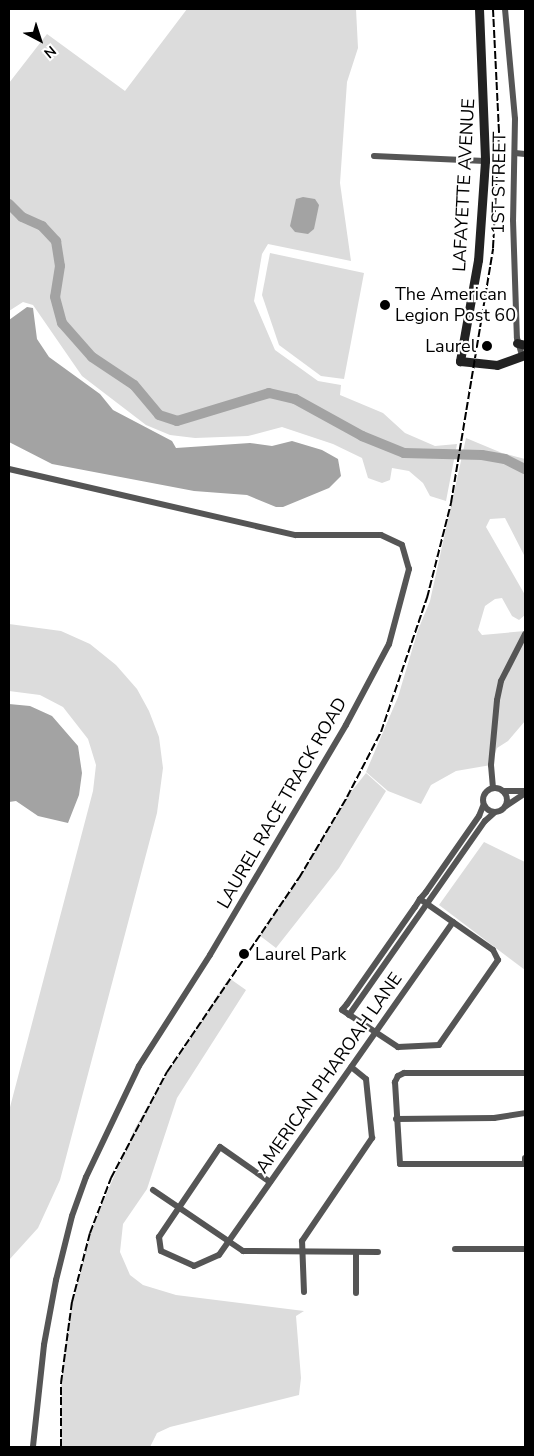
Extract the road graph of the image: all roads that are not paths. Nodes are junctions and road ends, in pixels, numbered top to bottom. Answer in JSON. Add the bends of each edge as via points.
{"nodes":[{"id":1,"x":479,"y":9,"type":"edge"},
{"id":2,"x":505,"y":9,"type":"edge"},
{"id":3,"x":514,"y":153,"type":"junction"},
{"id":4,"x":525,"y":154,"type":"edge"},
{"id":5,"x":374,"y":156,"type":"dead end"},
{"id":6,"x":485,"y":161,"type":"junction"},
{"id":7,"x":521,"y":344,"type":"edge"},
{"id":8,"x":524,"y":356,"type":"edge"},
{"id":9,"x":9,"y":469,"type":"edge"},
{"id":10,"x":525,"y":634,"type":"edge"},
{"id":11,"x":493,"y":788,"type":"junction"},
{"id":12,"x":502,"y":791,"type":"junction"},
{"id":13,"x":525,"y":792,"type":"edge"},
{"id":14,"x":483,"y":806,"type":"junction"},
{"id":15,"x":506,"y":806,"type":"junction"},
{"id":16,"x":494,"y":813,"type":"junction"},
{"id":17,"x":420,"y":899,"type":"junction"},
{"id":18,"x":427,"y":904,"type":"junction"},
{"id":19,"x":453,"y":922,"type":"junction"},
{"id":20,"x":349,"y":1015,"type":"junction"},
{"id":21,"x":375,"y":1034,"type":"junction"},
{"id":22,"x":351,"y":1067,"type":"junction"},
{"id":23,"x":525,"y":1073,"type":"edge"},
{"id":24,"x":525,"y":1113,"type":"edge"},
{"id":25,"x":396,"y":1119,"type":"junction"},
{"id":26,"x":525,"y":1158,"type":"edge"},
{"id":27,"x":525,"y":1164,"type":"edge"},
{"id":28,"x":270,"y":1182,"type":"junction"},
{"id":29,"x":153,"y":1190,"type":"dead end"},
{"id":30,"x":179,"y":1207,"type":"junction"},
{"id":31,"x":228,"y":1242,"type":"junction"},
{"id":32,"x":455,"y":1249,"type":"dead end"},
{"id":33,"x":525,"y":1249,"type":"edge"},
{"id":34,"x":303,"y":1252,"type":"junction"},
{"id":35,"x":356,"y":1252,"type":"junction"},
{"id":36,"x":378,"y":1252,"type":"dead end"},
{"id":37,"x":304,"y":1292,"type":"dead end"},
{"id":38,"x":356,"y":1294,"type":"dead end"},
{"id":39,"x":33,"y":1447,"type":"edge"}],
"edges":[{"from":1,"to":6,"type":"street","name":"LAFAYETTE AVENUE"},
{"from":2,"to":3,"type":"street","name":"1ST STREET"},
{"from":3,"to":4,"type":"street"},
{"from":3,"to":7,"type":"street","name":"1ST STREET","via":[[513,220]]},
{"from":5,"to":6,"type":"street"},
{"from":6,"to":8,"type":"street","name":"LAFAYETTE AVENUE","via":[[478,260],[460,361],[497,365]]},
{"from":7,"to":8,"type":"street","name":"1ST STREET"},
{"from":9,"to":39,"type":"street","name":"LAUREL RACE TRACK ROAD","via":[[296,535],[381,535],[402,545],[409,569],[389,644],[346,725],[210,954],[139,1066],[89,1170],[72,1216],[56,1280],[41,1364]]},
{"from":10,"to":11,"type":"street","via":[[501,681],[497,700],[491,765]]},
{"from":11,"to":12,"type":"street"},
{"from":11,"to":14,"type":"street","via":[[484,794]]},
{"from":12,"to":13,"type":"street"},
{"from":12,"to":15,"type":"street","via":[[507,798]]},
{"from":13,"to":15,"type":"street"},
{"from":14,"to":16,"type":"street"},
{"from":14,"to":17,"type":"street"},
{"from":15,"to":16,"type":"street"},
{"from":16,"to":18,"type":"street","via":[[485,821]]},
{"from":17,"to":18,"type":"street"},
{"from":17,"to":20,"type":"street","via":[[342,1010]]},
{"from":18,"to":19,"type":"street"},
{"from":18,"to":20,"type":"street"},
{"from":19,"to":21,"type":"street","name":"AMERICAN PHAROAH LANE"},
{"from":19,"to":21,"type":"street","via":[[493,950],[497,964],[439,1045],[398,1047]]},
{"from":20,"to":21,"type":"street"},
{"from":21,"to":22,"type":"street","name":"AMERICAN PHAROAH LANE"},
{"from":22,"to":28,"type":"street","name":"AMERICAN PHAROAH LANE"},
{"from":22,"to":34,"type":"street","via":[[366,1080],[372,1138],[302,1241]]},
{"from":23,"to":25,"type":"street","via":[[401,1074],[395,1082]]},
{"from":24,"to":25,"type":"street","via":[[494,1118]]},
{"from":25,"to":27,"type":"street","via":[[400,1164]]},
{"from":26,"to":27,"type":"street"},
{"from":28,"to":30,"type":"street","name":"AMERICAN PHAROAH LANE","via":[[220,1147]]},
{"from":28,"to":31,"type":"street","name":"AMERICAN PHAROAH LANE"},
{"from":29,"to":30,"type":"street"},
{"from":30,"to":31,"type":"street"},
{"from":30,"to":31,"type":"street","name":"AMERICAN PHAROAH LANE","via":[[158,1237],[161,1251],[168,1256],[194,1266],[219,1255]]},
{"from":31,"to":34,"type":"street","via":[[250,1252]]},
{"from":32,"to":33,"type":"street"},
{"from":34,"to":35,"type":"street"},
{"from":34,"to":37,"type":"street"},
{"from":35,"to":36,"type":"street"},
{"from":35,"to":38,"type":"street"}]}
